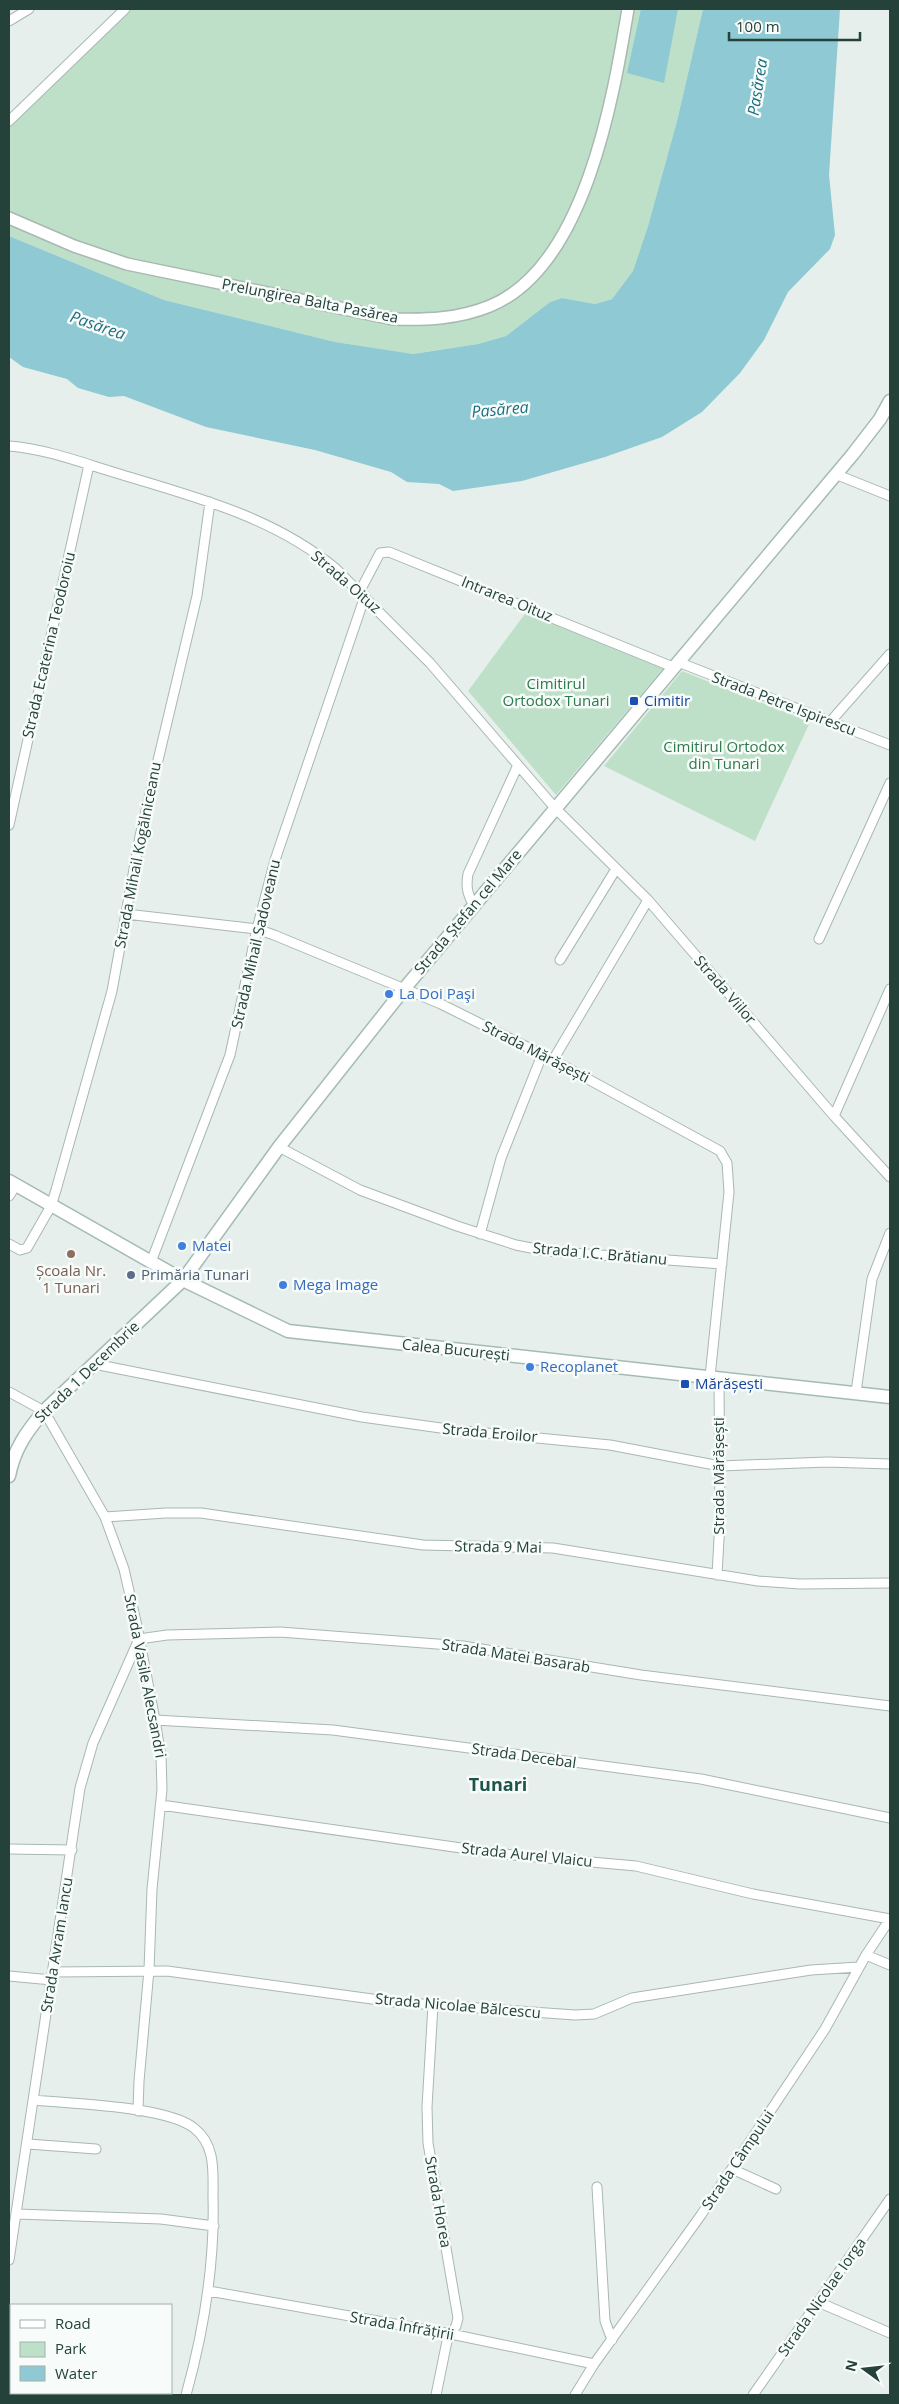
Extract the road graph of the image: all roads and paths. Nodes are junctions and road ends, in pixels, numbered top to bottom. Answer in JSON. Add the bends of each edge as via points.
{"nodes":[{"id":1,"x":125,"y":9,"type":"edge"},
{"id":2,"x":628,"y":9,"type":"edge"},
{"id":3,"x":27,"y":11,"type":"edge"},
{"id":4,"x":9,"y":22,"type":"edge"},
{"id":5,"x":9,"y":29,"type":"edge"},
{"id":6,"x":9,"y":121,"type":"edge"},
{"id":7,"x":9,"y":218,"type":"edge"},
{"id":8,"x":890,"y":401,"type":"edge"},
{"id":9,"x":9,"y":446,"type":"edge"},
{"id":10,"x":89,"y":465,"type":"junction"},
{"id":11,"x":835,"y":474,"type":"junction"},
{"id":12,"x":890,"y":496,"type":"edge"},
{"id":13,"x":210,"y":502,"type":"junction"},
{"id":14,"x":363,"y":593,"type":"junction"},
{"id":15,"x":890,"y":654,"type":"edge"},
{"id":16,"x":676,"y":664,"type":"junction"},
{"id":17,"x":830,"y":722,"type":"junction"},
{"id":18,"x":890,"y":745,"type":"edge"},
{"id":19,"x":518,"y":765,"type":"junction"},
{"id":20,"x":890,"y":784,"type":"edge"},
{"id":21,"x":555,"y":808,"type":"junction"},
{"id":22,"x":9,"y":825,"type":"edge"},
{"id":23,"x":616,"y":869,"type":"junction"},
{"id":24,"x":648,"y":900,"type":"junction"},
{"id":25,"x":473,"y":904,"type":"junction"},
{"id":26,"x":126,"y":914,"type":"junction"},
{"id":27,"x":257,"y":929,"type":"junction"},
{"id":28,"x":820,"y":939,"type":"dead end"},
{"id":29,"x":560,"y":960,"type":"dead end"},
{"id":30,"x":890,"y":988,"type":"edge"},
{"id":31,"x":404,"y":989,"type":"junction"},
{"id":32,"x":542,"y":1055,"type":"junction"},
{"id":33,"x":553,"y":1060,"type":"junction"},
{"id":34,"x":834,"y":1116,"type":"junction"},
{"id":35,"x":279,"y":1147,"type":"junction"},
{"id":36,"x":890,"y":1177,"type":"edge"},
{"id":37,"x":12,"y":1183,"type":"edge"},
{"id":38,"x":9,"y":1196,"type":"edge"},
{"id":39,"x":51,"y":1206,"type":"junction"},
{"id":40,"x":890,"y":1233,"type":"edge"},
{"id":41,"x":480,"y":1234,"type":"junction"},
{"id":42,"x":9,"y":1244,"type":"edge"},
{"id":43,"x":151,"y":1262,"type":"junction"},
{"id":44,"x":722,"y":1264,"type":"junction"},
{"id":45,"x":183,"y":1280,"type":"junction"},
{"id":46,"x":94,"y":1364,"type":"junction"},
{"id":47,"x":714,"y":1378,"type":"junction"},
{"id":48,"x":9,"y":1392,"type":"edge"},
{"id":49,"x":856,"y":1392,"type":"junction"},
{"id":50,"x":890,"y":1396,"type":"edge"},
{"id":51,"x":44,"y":1411,"type":"junction"},
{"id":52,"x":890,"y":1464,"type":"edge"},
{"id":53,"x":720,"y":1466,"type":"junction"},
{"id":54,"x":9,"y":1476,"type":"edge"},
{"id":55,"x":105,"y":1517,"type":"junction"},
{"id":56,"x":717,"y":1575,"type":"junction"},
{"id":57,"x":890,"y":1583,"type":"edge"},
{"id":58,"x":139,"y":1639,"type":"junction"},
{"id":59,"x":890,"y":1706,"type":"edge"},
{"id":60,"x":155,"y":1720,"type":"junction"},
{"id":61,"x":161,"y":1805,"type":"junction"},
{"id":62,"x":890,"y":1818,"type":"edge"},
{"id":63,"x":9,"y":1849,"type":"edge"},
{"id":64,"x":72,"y":1850,"type":"junction"},
{"id":65,"x":890,"y":1919,"type":"edge"},
{"id":66,"x":866,"y":1955,"type":"junction"},
{"id":67,"x":890,"y":1965,"type":"edge"},
{"id":68,"x":859,"y":1968,"type":"junction"},
{"id":69,"x":150,"y":1970,"type":"junction"},
{"id":70,"x":9,"y":1976,"type":"edge"},
{"id":71,"x":53,"y":1976,"type":"junction"},
{"id":72,"x":433,"y":2005,"type":"junction"},
{"id":73,"x":34,"y":2100,"type":"junction"},
{"id":74,"x":138,"y":2111,"type":"junction"},
{"id":75,"x":28,"y":2144,"type":"junction"},
{"id":76,"x":96,"y":2149,"type":"dead end"},
{"id":77,"x":732,"y":2169,"type":"junction"},
{"id":78,"x":596,"y":2187,"type":"dead end"},
{"id":79,"x":776,"y":2189,"type":"dead end"},
{"id":80,"x":890,"y":2199,"type":"edge"},
{"id":81,"x":17,"y":2214,"type":"junction"},
{"id":82,"x":214,"y":2226,"type":"junction"},
{"id":83,"x":9,"y":2260,"type":"edge"},
{"id":84,"x":210,"y":2291,"type":"junction"},
{"id":85,"x":818,"y":2302,"type":"junction"},
{"id":86,"x":451,"y":2334,"type":"junction"},
{"id":87,"x":890,"y":2334,"type":"edge"},
{"id":88,"x":612,"y":2340,"type":"junction"},
{"id":89,"x":594,"y":2364,"type":"junction"},
{"id":90,"x":186,"y":2395,"type":"edge"},
{"id":91,"x":436,"y":2395,"type":"edge"},
{"id":92,"x":575,"y":2395,"type":"edge"},
{"id":93,"x":753,"y":2395,"type":"edge"}],
"edges":[{"from":1,"to":6,"type":"street"},
{"from":2,"to":7,"type":"street","name":"Prelungirea Balta Pasărea","via":[[608,111],[581,197],[565,234],[530,280],[491,306],[433,320],[393,319],[127,264]]},
{"from":3,"to":4,"type":"street"},
{"from":3,"to":5,"type":"street"},
{"from":8,"to":11,"type":"main road","name":"Strada Ștefan cel Mare","via":[[871,431]]},
{"from":9,"to":10,"type":"street","name":"Strada Oituz","via":[[48,451]]},
{"from":10,"to":13,"type":"street","name":"Strada Oituz"},
{"from":10,"to":22,"type":"street","name":"Strada Ecaterina Teodoroiu"},
{"from":11,"to":12,"type":"street"},
{"from":11,"to":16,"type":"main road","name":"Strada Ștefan cel Mare"},
{"from":13,"to":14,"type":"street","name":"Strada Oituz","via":[[289,537],[320,556]]},
{"from":13,"to":26,"type":"street","name":"Strada Mihail Kogălniceanu","via":[[197,596],[140,836]]},
{"from":14,"to":16,"type":"street","name":"Intrarea Oituz","via":[[380,553],[389,552]]},
{"from":14,"to":19,"type":"street","name":"Strada Oituz","via":[[430,663]]},
{"from":14,"to":27,"type":"street","name":"Strada Mihail Sadoveanu","via":[[283,835]]},
{"from":15,"to":17,"type":"street"},
{"from":16,"to":17,"type":"street","name":"Strada Petre Ispirescu"},
{"from":16,"to":21,"type":"main road","name":"Strada Ștefan cel Mare"},
{"from":17,"to":18,"type":"street","name":"Strada Petre Ispirescu"},
{"from":19,"to":21,"type":"street","name":"Strada Oituz"},
{"from":19,"to":25,"type":"street","via":[[468,874],[466,886]]},
{"from":20,"to":28,"type":"street"},
{"from":21,"to":23,"type":"street","name":"Strada Viilor"},
{"from":21,"to":25,"type":"main road","name":"Strada Ștefan cel Mare"},
{"from":23,"to":24,"type":"street","name":"Strada Viilor"},
{"from":23,"to":29,"type":"street"},
{"from":24,"to":33,"type":"street"},
{"from":24,"to":34,"type":"street","name":"Strada Viilor"},
{"from":25,"to":31,"type":"main road","name":"Strada Ștefan cel Mare"},
{"from":26,"to":27,"type":"street","name":"Strada Mărășești"},
{"from":26,"to":39,"type":"street","name":"Strada Mihail Kogălniceanu","via":[[104,1023]]},
{"from":27,"to":31,"type":"street","name":"Strada Mărășești"},
{"from":27,"to":43,"type":"street","name":"Strada Mihail Sadoveanu","via":[[230,1054]]},
{"from":30,"to":34,"type":"street"},
{"from":31,"to":32,"type":"street","name":"Strada Mărășești"},
{"from":31,"to":35,"type":"main road","name":"Strada Ștefan cel Mare"},
{"from":32,"to":33,"type":"street","name":"Strada Mărășești"},
{"from":32,"to":41,"type":"street","via":[[501,1158]]},
{"from":33,"to":44,"type":"street","name":"Strada Mărășești","via":[[720,1151],[727,1163],[729,1192]]},
{"from":34,"to":36,"type":"street","name":"Strada Viilor"},
{"from":35,"to":41,"type":"street","name":"Strada I.C. Brătianu","via":[[360,1190]]},
{"from":35,"to":45,"type":"main road","name":"Strada Ștefan cel Mare"},
{"from":37,"to":38,"type":"street"},
{"from":37,"to":39,"type":"main road","name":"Calea București"},
{"from":39,"to":42,"type":"street","name":"Strada Mihail Kogălniceanu","via":[[27,1248],[20,1250]]},
{"from":39,"to":43,"type":"main road","name":"Calea București"},
{"from":40,"to":49,"type":"street","via":[[872,1278]]},
{"from":41,"to":44,"type":"street","name":"Strada I.C. Brătianu","via":[[546,1251]]},
{"from":43,"to":45,"type":"main road","name":"Calea București"},
{"from":44,"to":47,"type":"street","name":"Strada Mărășești"},
{"from":45,"to":46,"type":"main road","name":"Strada 1 Decembrie"},
{"from":45,"to":47,"type":"main road","name":"Calea București","via":[[273,1325],[295,1332]]},
{"from":46,"to":51,"type":"main road","name":"Strada 1 Decembrie"},
{"from":46,"to":53,"type":"street","name":"Strada Eroilor","via":[[362,1417],[610,1445]]},
{"from":47,"to":49,"type":"main road","name":"Calea București"},
{"from":47,"to":53,"type":"street","name":"Strada Mărășești"},
{"from":48,"to":51,"type":"street"},
{"from":49,"to":50,"type":"main road","name":"Calea București"},
{"from":51,"to":54,"type":"main road","name":"Strada 1 Decembrie","via":[[21,1440]]},
{"from":51,"to":55,"type":"street","name":"Strada Vasile Alecsandri"},
{"from":52,"to":53,"type":"street","name":"Strada Eroilor","via":[[827,1462]]},
{"from":53,"to":56,"type":"street","name":"Strada Mărășești"},
{"from":55,"to":56,"type":"street","name":"Strada 9 Mai","via":[[201,1513],[423,1544],[553,1548]]},
{"from":55,"to":58,"type":"street","name":"Strada Vasile Alecsandri","via":[[124,1569]]},
{"from":56,"to":57,"type":"street","name":"Strada 9 Mai","via":[[800,1584]]},
{"from":58,"to":59,"type":"street","name":"Strada Matei Basarab","via":[[167,1635],[280,1632],[463,1646],[641,1676]]},
{"from":58,"to":60,"type":"street","name":"Strada Vasile Alecsandri"},
{"from":58,"to":64,"type":"street","name":"Strada Avram Iancu","via":[[83,1774]]},
{"from":60,"to":61,"type":"street","name":"Strada Vasile Alecsandri","via":[[161,1757]]},
{"from":60,"to":62,"type":"street","name":"Strada Decebal","via":[[333,1730],[700,1779]]},
{"from":61,"to":65,"type":"street","name":"Strada Aurel Vlaicu","via":[[503,1854],[636,1866],[753,1894]]},
{"from":61,"to":69,"type":"street","name":"Strada Vasile Alecsandri","via":[[152,1889]]},
{"from":63,"to":64,"type":"street"},
{"from":64,"to":71,"type":"street","name":"Strada Avram Iancu"},
{"from":65,"to":66,"type":"street","name":"Strada Câmpului"},
{"from":66,"to":67,"type":"street"},
{"from":66,"to":68,"type":"street","name":"Strada Câmpului"},
{"from":68,"to":72,"type":"street","name":"Strada Nicolae Bălcescu","via":[[811,1970],[632,1998],[594,2014]]},
{"from":68,"to":77,"type":"street","name":"Strada Câmpului","via":[[825,2029]]},
{"from":69,"to":71,"type":"street","name":"Strada Nicolae Bălcescu"},
{"from":69,"to":72,"type":"street","name":"Strada Nicolae Bălcescu"},
{"from":69,"to":74,"type":"street","name":"Strada Vasile Alecsandri"},
{"from":70,"to":71,"type":"street","name":"Strada Nicolae Bălcescu"},
{"from":71,"to":73,"type":"street","name":"Strada Avram Iancu"},
{"from":72,"to":86,"type":"street","name":"Strada Horea","via":[[427,2129],[429,2157],[458,2318]]},
{"from":73,"to":74,"type":"street"},
{"from":73,"to":75,"type":"street","name":"Strada Avram Iancu"},
{"from":74,"to":82,"type":"street","via":[[178,2120],[193,2127],[204,2138],[211,2151]]},
{"from":75,"to":76,"type":"street"},
{"from":75,"to":81,"type":"street","name":"Strada Avram Iancu"},
{"from":77,"to":79,"type":"street"},
{"from":77,"to":88,"type":"street","name":"Strada Câmpului"},
{"from":78,"to":88,"type":"street","via":[[605,2321]]},
{"from":80,"to":85,"type":"street","name":"Strada Nicolae Iorga"},
{"from":81,"to":82,"type":"street","via":[[161,2219]]},
{"from":81,"to":83,"type":"street","name":"Strada Avram Iancu"},
{"from":82,"to":84,"type":"street"},
{"from":84,"to":86,"type":"street","name":"Strada Înfrățirii"},
{"from":84,"to":90,"type":"street"},
{"from":85,"to":87,"type":"street"},
{"from":85,"to":93,"type":"street","name":"Strada Nicolae Iorga"},
{"from":86,"to":89,"type":"street","name":"Strada Înfrățirii"},
{"from":86,"to":91,"type":"street","name":"Strada Horea"},
{"from":88,"to":89,"type":"street","name":"Strada Câmpului"},
{"from":89,"to":92,"type":"street","name":"Strada Câmpului"}]}
